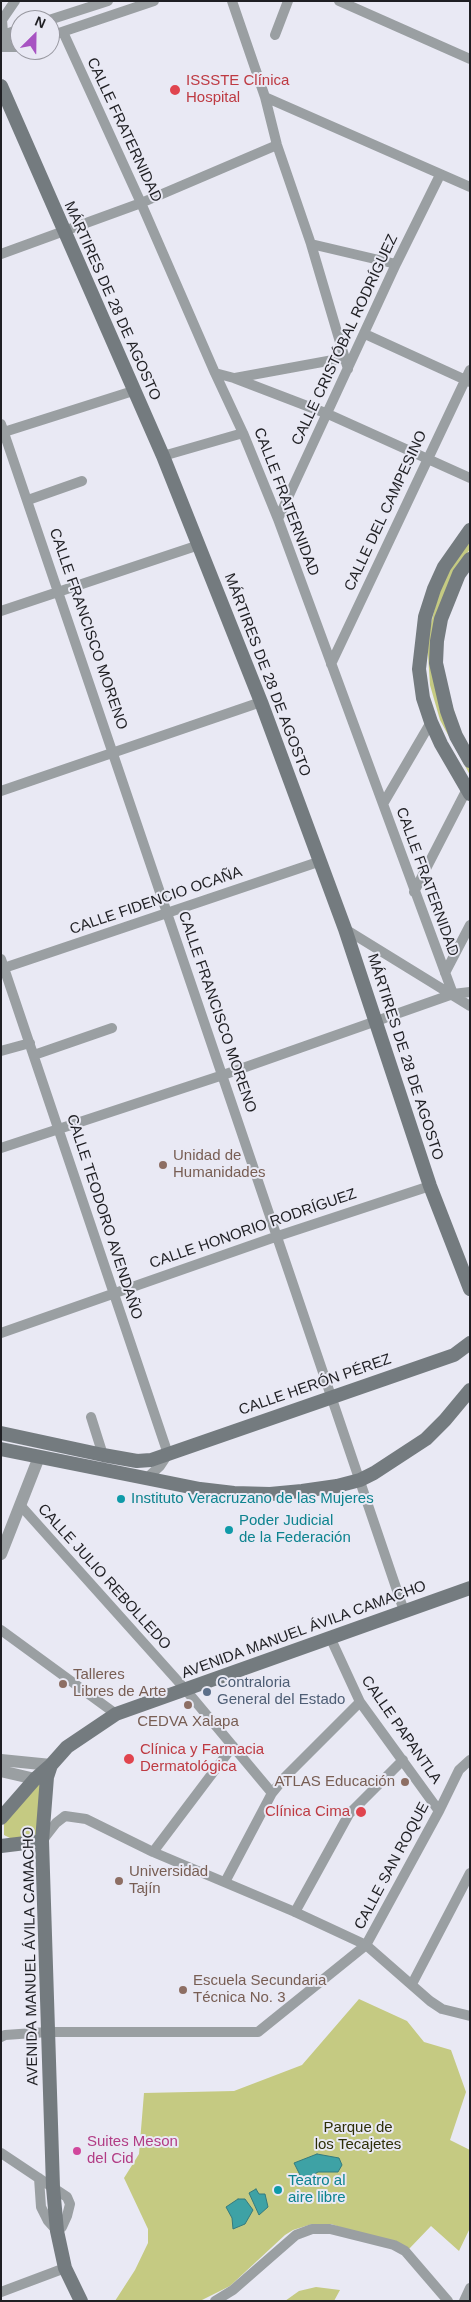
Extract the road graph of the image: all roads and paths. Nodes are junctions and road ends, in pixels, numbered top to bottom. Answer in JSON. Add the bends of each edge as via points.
{"nodes":[{"id":1,"x":15,"y":1,"type":"edge"},
{"id":2,"x":108,"y":1,"type":"edge"},
{"id":3,"x":154,"y":1,"type":"edge"},
{"id":4,"x":232,"y":1,"type":"edge"},
{"id":5,"x":288,"y":1,"type":"edge"},
{"id":6,"x":339,"y":1,"type":"edge"},
{"id":7,"x":60,"y":16,"type":"edge"},
{"id":8,"x":63,"y":32,"type":"junction"},
{"id":9,"x":10,"y":33,"type":"edge"},
{"id":10,"x":60,"y":33,"type":"edge"},
{"id":11,"x":275,"y":35,"type":"dead end"},
{"id":12,"x":3,"y":47,"type":"edge"},
{"id":13,"x":470,"y":59,"type":"edge"},
{"id":14,"x":1,"y":86,"type":"edge"},
{"id":15,"x":265,"y":97,"type":"junction"},
{"id":16,"x":277,"y":145,"type":"junction"},
{"id":17,"x":440,"y":175,"type":"junction"},
{"id":18,"x":470,"y":187,"type":"edge"},
{"id":19,"x":142,"y":203,"type":"junction"},
{"id":20,"x":64,"y":231,"type":"junction"},
{"id":21,"x":311,"y":244,"type":"junction"},
{"id":22,"x":1,"y":254,"type":"edge"},
{"id":23,"x":396,"y":264,"type":"junction"},
{"id":24,"x":365,"y":334,"type":"junction"},
{"id":25,"x":344,"y":358,"type":"junction"},
{"id":26,"x":348,"y":369,"type":"junction"},
{"id":27,"x":470,"y":370,"type":"edge"},
{"id":28,"x":215,"y":374,"type":"junction"},
{"id":29,"x":234,"y":378,"type":"junction"},
{"id":30,"x":467,"y":381,"type":"edge"},
{"id":31,"x":133,"y":391,"type":"junction"},
{"id":32,"x":328,"y":414,"type":"junction"},
{"id":33,"x":2,"y":430,"type":"edge"},
{"id":34,"x":243,"y":433,"type":"junction"},
{"id":35,"x":163,"y":456,"type":"junction"},
{"id":36,"x":428,"y":459,"type":"junction"},
{"id":37,"x":470,"y":478,"type":"edge"},
{"id":38,"x":82,"y":481,"type":"dead end"},
{"id":39,"x":28,"y":500,"type":"junction"},
{"id":40,"x":278,"y":519,"type":"junction"},
{"id":41,"x":470,"y":530,"type":"edge"},
{"id":42,"x":199,"y":545,"type":"junction"},
{"id":43,"x":470,"y":559,"type":"edge"},
{"id":44,"x":59,"y":591,"type":"junction"},
{"id":45,"x":1,"y":611,"type":"edge"},
{"id":46,"x":330,"y":664,"type":"junction"},
{"id":47,"x":261,"y":702,"type":"junction"},
{"id":48,"x":431,"y":722,"type":"junction"},
{"id":49,"x":114,"y":752,"type":"junction"},
{"id":50,"x":470,"y":762,"type":"edge"},
{"id":51,"x":1,"y":791,"type":"edge"},
{"id":52,"x":468,"y":791,"type":"edge"},
{"id":53,"x":383,"y":804,"type":"junction"},
{"id":54,"x":321,"y":861,"type":"junction"},
{"id":55,"x":414,"y":892,"type":"junction"},
{"id":56,"x":168,"y":912,"type":"junction"},
{"id":57,"x":470,"y":925,"type":"edge"},
{"id":58,"x":345,"y":929,"type":"junction"},
{"id":59,"x":2,"y":965,"type":"edge"},
{"id":60,"x":445,"y":973,"type":"junction"},
{"id":61,"x":470,"y":992,"type":"edge"},
{"id":62,"x":453,"y":994,"type":"junction"},
{"id":63,"x":470,"y":1006,"type":"edge"},
{"id":64,"x":376,"y":1021,"type":"junction"},
{"id":65,"x":112,"y":1028,"type":"dead end"},
{"id":66,"x":30,"y":1043,"type":"junction"},
{"id":67,"x":1,"y":1051,"type":"edge"},
{"id":68,"x":34,"y":1055,"type":"junction"},
{"id":69,"x":223,"y":1075,"type":"junction"},
{"id":70,"x":59,"y":1128,"type":"junction"},
{"id":71,"x":1,"y":1148,"type":"edge"},
{"id":72,"x":430,"y":1186,"type":"junction"},
{"id":73,"x":278,"y":1236,"type":"junction"},
{"id":74,"x":470,"y":1289,"type":"edge"},
{"id":75,"x":114,"y":1292,"type":"junction"},
{"id":76,"x":1,"y":1333,"type":"edge"},
{"id":77,"x":470,"y":1343,"type":"edge"},
{"id":78,"x":470,"y":1390,"type":"edge"},
{"id":79,"x":331,"y":1396,"type":"junction"},
{"id":80,"x":90,"y":1416,"type":"dead end"},
{"id":81,"x":1,"y":1434,"type":"edge"},
{"id":82,"x":1,"y":1449,"type":"edge"},
{"id":83,"x":168,"y":1454,"type":"junction"},
{"id":84,"x":103,"y":1455,"type":"junction"},
{"id":85,"x":39,"y":1457,"type":"junction"},
{"id":86,"x":147,"y":1478,"type":"junction"},
{"id":87,"x":360,"y":1480,"type":"junction"},
{"id":88,"x":20,"y":1506,"type":"junction"},
{"id":89,"x":1,"y":1554,"type":"edge"},
{"id":90,"x":470,"y":1588,"type":"edge"},
{"id":91,"x":404,"y":1611,"type":"junction"},
{"id":92,"x":1,"y":1630,"type":"edge"},
{"id":93,"x":330,"y":1637,"type":"junction"},
{"id":94,"x":185,"y":1689,"type":"junction"},
{"id":95,"x":360,"y":1702,"type":"junction"},
{"id":96,"x":116,"y":1714,"type":"junction"},
{"id":97,"x":233,"y":1746,"type":"junction"},
{"id":98,"x":1,"y":1760,"type":"edge"},
{"id":99,"x":403,"y":1760,"type":"junction"},
{"id":100,"x":470,"y":1760,"type":"edge"},
{"id":101,"x":50,"y":1764,"type":"junction"},
{"id":102,"x":1,"y":1772,"type":"edge"},
{"id":103,"x":35,"y":1779,"type":"junction"},
{"id":104,"x":272,"y":1793,"type":"junction"},
{"id":105,"x":439,"y":1811,"type":"junction"},
{"id":106,"x":1,"y":1818,"type":"edge"},
{"id":107,"x":42,"y":1841,"type":"junction"},
{"id":108,"x":4,"y":1842,"type":"edge"},
{"id":109,"x":153,"y":1852,"type":"junction"},
{"id":110,"x":470,"y":1873,"type":"edge"},
{"id":111,"x":225,"y":1882,"type":"junction"},
{"id":112,"x":295,"y":1912,"type":"junction"},
{"id":113,"x":366,"y":1946,"type":"junction"},
{"id":114,"x":412,"y":1984,"type":"junction"},
{"id":115,"x":470,"y":2016,"type":"edge"},
{"id":116,"x":48,"y":2032,"type":"junction"},
{"id":117,"x":1,"y":2037,"type":"edge"},
{"id":118,"x":1,"y":2153,"type":"edge"},
{"id":119,"x":39,"y":2178,"type":"junction"},
{"id":120,"x":54,"y":2187,"type":"junction"},
{"id":121,"x":57,"y":2231,"type":"junction"},
{"id":122,"x":65,"y":2268,"type":"junction"},
{"id":123,"x":470,"y":2288,"type":"edge"},
{"id":124,"x":233,"y":2290,"type":"junction"},
{"id":125,"x":1,"y":2292,"type":"edge"},
{"id":126,"x":81,"y":2301,"type":"edge"},
{"id":127,"x":215,"y":2301,"type":"edge"},
{"id":128,"x":231,"y":2301,"type":"edge"},
{"id":129,"x":448,"y":2301,"type":"edge"},
{"id":130,"x":464,"y":2301,"type":"edge"}],
"edges":[{"from":1,"to":12,"type":"street","via":[[2,20]]},
{"from":2,"to":7,"type":"street"},
{"from":3,"to":8,"type":"street"},
{"from":4,"to":15,"type":"street"},
{"from":5,"to":11,"type":"street"},
{"from":6,"to":13,"type":"street"},
{"from":8,"to":10,"type":"street"},
{"from":8,"to":19,"type":"street","name":"CALLE FRATERNIDAD"},
{"from":9,"to":12,"type":"street"},
{"from":14,"to":20,"type":"main road","name":"MÁRTIRES DE 28 DE AGOSTO"},
{"from":15,"to":16,"type":"street"},
{"from":15,"to":17,"type":"street"},
{"from":16,"to":19,"type":"street"},
{"from":16,"to":21,"type":"street"},
{"from":17,"to":18,"type":"street"},
{"from":17,"to":23,"type":"street","name":"CALLE CRISTÓBAL RODRÍGUEZ"},
{"from":19,"to":20,"type":"street"},
{"from":19,"to":28,"type":"street","name":"CALLE FRATERNIDAD"},
{"from":20,"to":22,"type":"street"},
{"from":20,"to":31,"type":"main road","name":"MÁRTIRES DE 28 DE AGOSTO"},
{"from":21,"to":23,"type":"street"},
{"from":21,"to":25,"type":"street"},
{"from":23,"to":24,"type":"street","name":"CALLE CRISTÓBAL RODRÍGUEZ"},
{"from":24,"to":26,"type":"street","name":"CALLE CRISTÓBAL RODRÍGUEZ"},
{"from":24,"to":30,"type":"street"},
{"from":25,"to":26,"type":"street"},
{"from":25,"to":29,"type":"street"},
{"from":26,"to":32,"type":"street","name":"CALLE CRISTÓBAL RODRÍGUEZ"},
{"from":27,"to":30,"type":"street","name":"CALLE DEL CAMPESINO"},
{"from":28,"to":29,"type":"street"},
{"from":28,"to":34,"type":"street","name":"CALLE FRATERNIDAD"},
{"from":29,"to":32,"type":"street"},
{"from":30,"to":36,"type":"street","name":"CALLE DEL CAMPESINO"},
{"from":31,"to":33,"type":"street"},
{"from":31,"to":35,"type":"main road","name":"MÁRTIRES DE 28 DE AGOSTO"},
{"from":32,"to":36,"type":"street"},
{"from":32,"to":40,"type":"street","name":"CALLE CRISTÓBAL RODRÍGUEZ"},
{"from":33,"to":39,"type":"street","name":"CALLE FRANCISCO MORENO"},
{"from":34,"to":35,"type":"street"},
{"from":34,"to":40,"type":"street","name":"CALLE FRATERNIDAD"},
{"from":35,"to":42,"type":"main road","name":"MÁRTIRES DE 28 DE AGOSTO"},
{"from":36,"to":37,"type":"street"},
{"from":36,"to":46,"type":"street","name":"CALLE DEL CAMPESINO"},
{"from":38,"to":39,"type":"street"},
{"from":39,"to":44,"type":"street","name":"CALLE FRANCISCO MORENO"},
{"from":40,"to":46,"type":"street","name":"CALLE FRATERNIDAD"},
{"from":41,"to":48,"type":"main road","via":[[444,567],[425,616],[419,669],[423,698]]},
{"from":42,"to":44,"type":"street"},
{"from":42,"to":47,"type":"main road","name":"MÁRTIRES DE 28 DE AGOSTO"},
{"from":43,"to":50,"type":"main road","via":[[459,574],[441,619],[436,663],[447,711]]},
{"from":44,"to":45,"type":"street"},
{"from":44,"to":49,"type":"street","name":"CALLE FRANCISCO MORENO"},
{"from":46,"to":53,"type":"street","name":"CALLE FRATERNIDAD"},
{"from":47,"to":49,"type":"street"},
{"from":47,"to":54,"type":"main road","name":"MÁRTIRES DE 28 DE AGOSTO"},
{"from":48,"to":52,"type":"main road"},
{"from":48,"to":53,"type":"street"},
{"from":49,"to":51,"type":"street"},
{"from":49,"to":56,"type":"street","name":"CALLE FRANCISCO MORENO"},
{"from":52,"to":55,"type":"street"},
{"from":53,"to":55,"type":"street","name":"CALLE FRATERNIDAD"},
{"from":54,"to":56,"type":"street","name":"CALLE FIDENCIO OCAÑA"},
{"from":54,"to":58,"type":"main road","name":"MÁRTIRES DE 28 DE AGOSTO"},
{"from":55,"to":60,"type":"street","name":"CALLE FRATERNIDAD"},
{"from":56,"to":59,"type":"street","name":"CALLE FIDENCIO OCAÑA"},
{"from":56,"to":69,"type":"street","name":"CALLE FRANCISCO MORENO"},
{"from":57,"to":60,"type":"street"},
{"from":58,"to":62,"type":"street"},
{"from":58,"to":64,"type":"main road","name":"MÁRTIRES DE 28 DE AGOSTO"},
{"from":59,"to":66,"type":"street","name":"CALLE TEODORO AVENDAÑO"},
{"from":60,"to":62,"type":"street","name":"CALLE FRATERNIDAD"},
{"from":61,"to":62,"type":"street"},
{"from":62,"to":63,"type":"street"},
{"from":62,"to":64,"type":"street"},
{"from":64,"to":69,"type":"street"},
{"from":64,"to":72,"type":"main road","name":"MÁRTIRES DE 28 DE AGOSTO"},
{"from":65,"to":68,"type":"street"},
{"from":66,"to":67,"type":"street"},
{"from":66,"to":68,"type":"street","name":"CALLE TEODORO AVENDAÑO"},
{"from":68,"to":70,"type":"street","name":"CALLE TEODORO AVENDAÑO"},
{"from":69,"to":70,"type":"street"},
{"from":69,"to":73,"type":"street","name":"CALLE FRANCISCO MORENO"},
{"from":70,"to":71,"type":"street"},
{"from":70,"to":75,"type":"street","name":"CALLE TEODORO AVENDAÑO"},
{"from":72,"to":73,"type":"street","name":"CALLE HONORIO RODRÍGUEZ"},
{"from":72,"to":74,"type":"main road","name":"MÁRTIRES DE 28 DE AGOSTO"},
{"from":73,"to":75,"type":"street","name":"CALLE HONORIO RODRÍGUEZ"},
{"from":73,"to":79,"type":"street","name":"CALLE FRANCISCO MORENO"},
{"from":75,"to":76,"type":"street","name":"CALLE HONORIO RODRÍGUEZ"},
{"from":75,"to":83,"type":"street","name":"CALLE TEODORO AVENDAÑO"},
{"from":77,"to":79,"type":"main road","name":"CALLE HERÓN PÉREZ","via":[[454,1355]]},
{"from":78,"to":87,"type":"main road","via":[[426,1439]]},
{"from":79,"to":83,"type":"main road","name":"CALLE HERÓN PÉREZ"},
{"from":79,"to":87,"type":"street","name":"CALLE FRANCISCO MORENO"},
{"from":80,"to":84,"type":"street"},
{"from":81,"to":84,"type":"main road","name":"CALLE HERÓN PÉREZ"},
{"from":82,"to":85,"type":"main road"},
{"from":83,"to":84,"type":"main road","name":"CALLE HERÓN PÉREZ","via":[[137,1461]]},
{"from":83,"to":86,"type":"street"},
{"from":85,"to":86,"type":"main road"},
{"from":85,"to":88,"type":"street"},
{"from":86,"to":87,"type":"main road","via":[[234,1494],[270,1494]]},
{"from":87,"to":91,"type":"street","name":"CALLE FRANCISCO MORENO"},
{"from":88,"to":89,"type":"street"},
{"from":88,"to":94,"type":"street","name":"CALLE JULIO REBOLLEDO"},
{"from":90,"to":91,"type":"main road","name":"AVENIDA MANUEL ÁVILA CAMACHO"},
{"from":91,"to":93,"type":"main road","name":"AVENIDA MANUEL ÁVILA CAMACHO"},
{"from":92,"to":96,"type":"street"},
{"from":93,"to":94,"type":"main road","name":"AVENIDA MANUEL ÁVILA CAMACHO"},
{"from":93,"to":95,"type":"street","name":"CALLE PAPANTLA"},
{"from":94,"to":96,"type":"main road","name":"AVENIDA MANUEL ÁVILA CAMACHO"},
{"from":94,"to":97,"type":"street","name":"CALLE JULIO REBOLLEDO"},
{"from":95,"to":99,"type":"street","name":"CALLE PAPANTLA"},
{"from":95,"to":104,"type":"street"},
{"from":96,"to":101,"type":"main road","name":"AVENIDA MANUEL ÁVILA CAMACHO","via":[[67,1747]]},
{"from":97,"to":104,"type":"street","name":"CALLE JULIO REBOLLEDO"},
{"from":97,"to":109,"type":"street"},
{"from":98,"to":101,"type":"street"},
{"from":99,"to":105,"type":"street","name":"CALLE PAPANTLA"},
{"from":99,"to":112,"type":"street","via":[[349,1814]]},
{"from":100,"to":105,"type":"street","name":"CALLE SAN ROQUE","via":[[459,1770]]},
{"from":101,"to":103,"type":"main road"},
{"from":101,"to":107,"type":"main road","name":"AVENIDA MANUEL ÁVILA CAMACHO"},
{"from":102,"to":103,"type":"street"},
{"from":103,"to":106,"type":"main road"},
{"from":104,"to":111,"type":"street"},
{"from":105,"to":113,"type":"street","name":"CALLE SAN ROQUE"},
{"from":107,"to":108,"type":"main road"},
{"from":107,"to":109,"type":"street","via":[[65,1816],[76,1816]]},
{"from":107,"to":116,"type":"main road","name":"AVENIDA MANUEL ÁVILA CAMACHO"},
{"from":109,"to":111,"type":"street"},
{"from":110,"to":114,"type":"street"},
{"from":111,"to":112,"type":"street"},
{"from":112,"to":113,"type":"street"},
{"from":113,"to":114,"type":"street"},
{"from":113,"to":116,"type":"street","name":"CALLE SAN ROQUE","via":[[258,2032]]},
{"from":114,"to":115,"type":"street","via":[[442,2009]]},
{"from":116,"to":117,"type":"street","name":"CALLE SAN ROQUE"},
{"from":116,"to":120,"type":"main road","name":"AVENIDA MANUEL ÁVILA CAMACHO"},
{"from":118,"to":119,"type":"street"},
{"from":119,"to":120,"type":"street"},
{"from":119,"to":121,"type":"street","via":[[40,2203],[45,2217]]},
{"from":120,"to":121,"type":"main road","name":"AVENIDA MANUEL ÁVILA CAMACHO"},
{"from":121,"to":122,"type":"main road","name":"AVENIDA MANUEL ÁVILA CAMACHO"},
{"from":122,"to":125,"type":"street"},
{"from":122,"to":126,"type":"main road","name":"AVENIDA MANUEL ÁVILA CAMACHO"},
{"from":123,"to":130,"type":"street"},
{"from":124,"to":127,"type":"street"},
{"from":124,"to":128,"type":"street"},
{"from":124,"to":129,"type":"street","via":[[296,2235],[312,2229],[330,2229],[394,2245],[405,2251]]}]}
